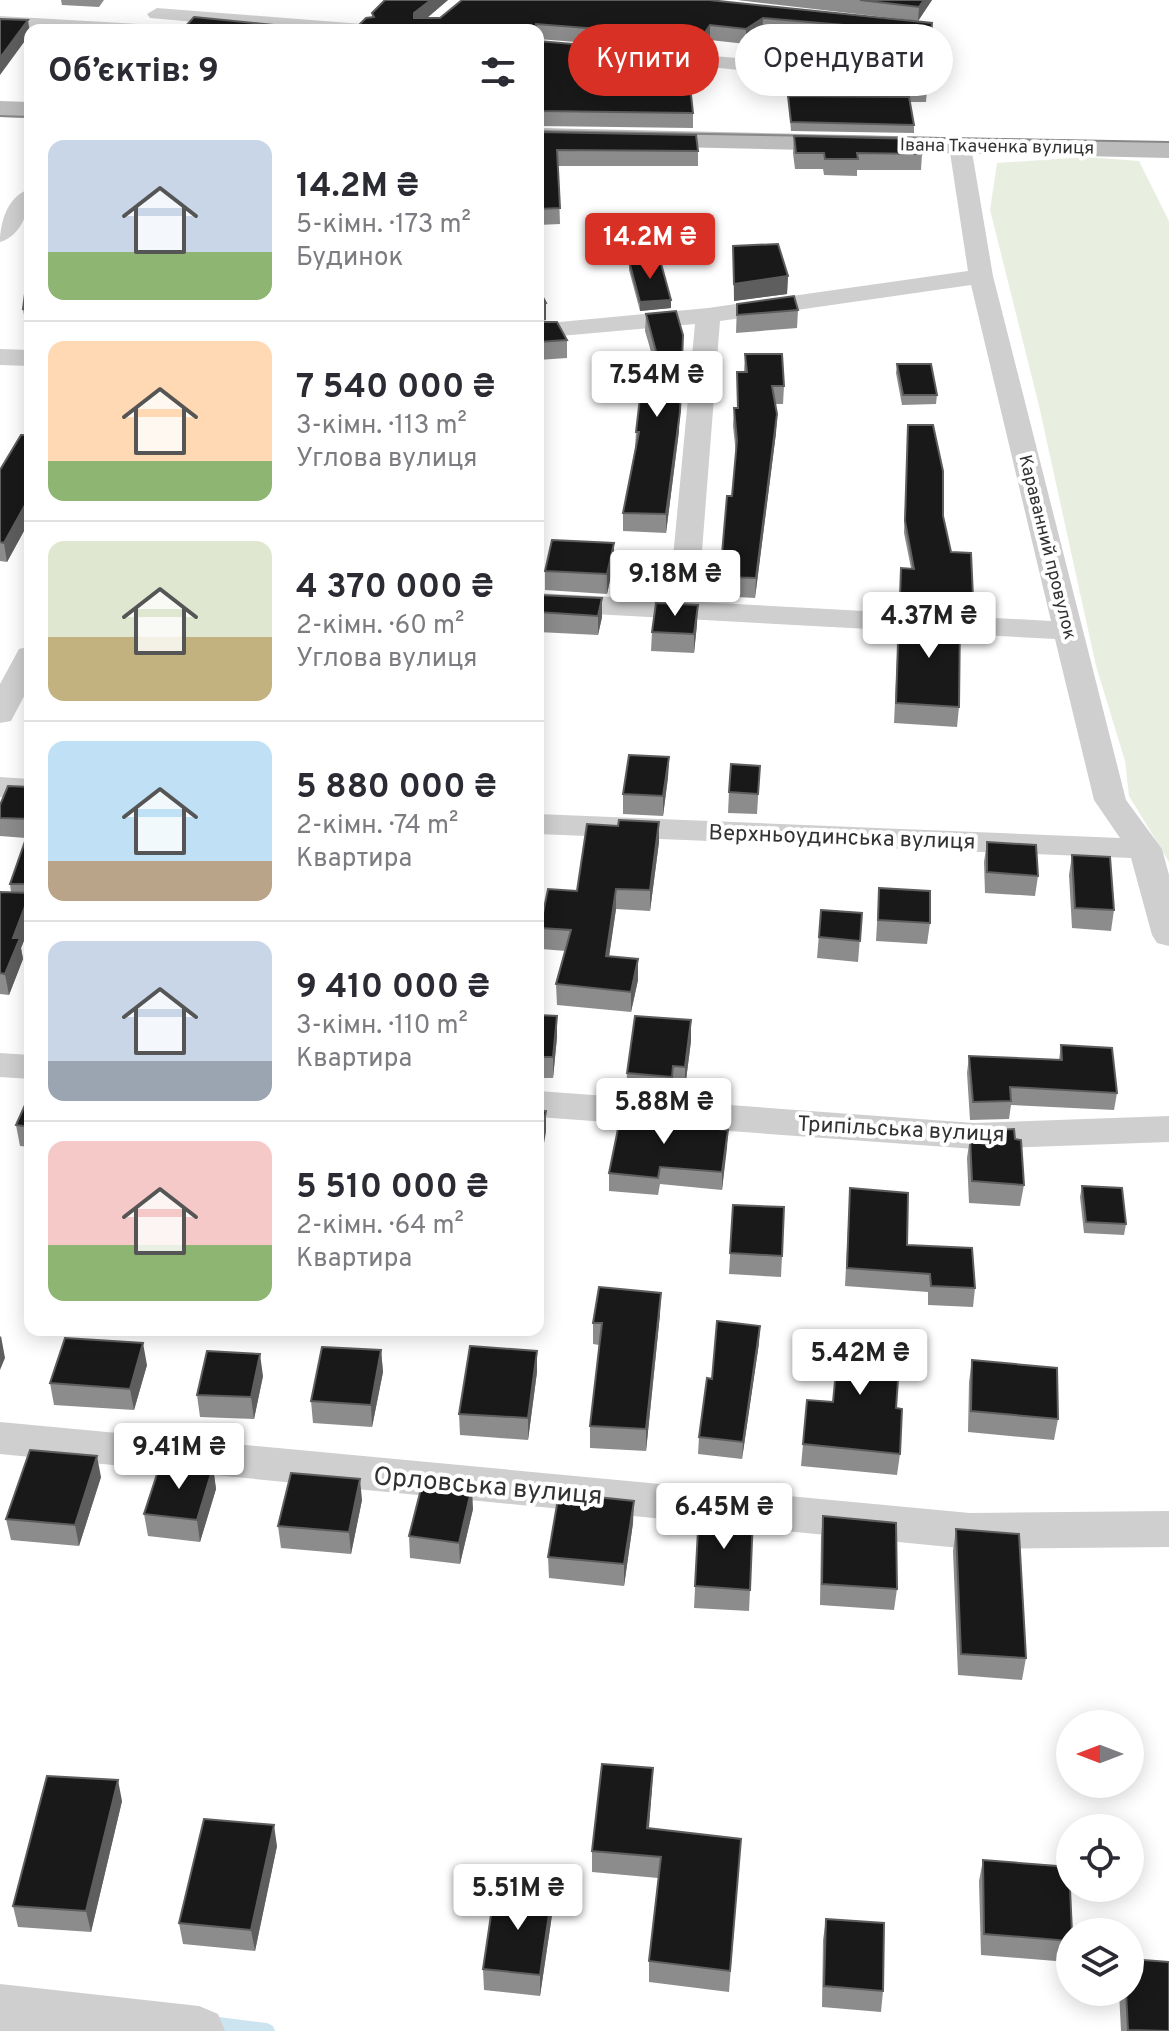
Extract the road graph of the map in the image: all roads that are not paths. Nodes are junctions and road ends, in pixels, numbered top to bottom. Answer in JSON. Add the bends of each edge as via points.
{"nodes":[{"id":1,"x":176,"y":0,"type":"edge"},
{"id":2,"x":157,"y":14,"type":"junction"},
{"id":3,"x":0,"y":22,"type":"edge"},
{"id":4,"x":35,"y":24,"type":"edge"},
{"id":5,"x":146,"y":24,"type":"edge"},
{"id":6,"x":285,"y":24,"type":"edge"},
{"id":7,"x":0,"y":109,"type":"edge"},
{"id":8,"x":24,"y":110,"type":"edge"},
{"id":9,"x":544,"y":123,"type":"edge"},
{"id":10,"x":0,"y":124,"type":"edge"},
{"id":11,"x":24,"y":124,"type":"edge"},
{"id":12,"x":1169,"y":133,"type":"edge"},
{"id":13,"x":544,"y":136,"type":"edge"},
{"id":14,"x":960,"y":146,"type":"junction"},
{"id":15,"x":1169,"y":150,"type":"edge"},
{"id":16,"x":24,"y":204,"type":"edge"},
{"id":17,"x":0,"y":235,"type":"edge"},
{"id":18,"x":981,"y":276,"type":"junction"},
{"id":19,"x":708,"y":315,"type":"junction"},
{"id":20,"x":544,"y":330,"type":"edge"},
{"id":21,"x":0,"y":357,"type":"edge"},
{"id":22,"x":24,"y":358,"type":"edge"},
{"id":23,"x":544,"y":602,"type":"edge"},
{"id":24,"x":683,"y":610,"type":"junction"},
{"id":25,"x":1068,"y":631,"type":"junction"},
{"id":26,"x":24,"y":667,"type":"edge"},
{"id":27,"x":0,"y":714,"type":"edge"},
{"id":28,"x":0,"y":787,"type":"edge"},
{"id":29,"x":24,"y":789,"type":"edge"},
{"id":30,"x":544,"y":824,"type":"edge"},
{"id":31,"x":1145,"y":849,"type":"junction"},
{"id":32,"x":1169,"y":935,"type":"edge"},
{"id":33,"x":0,"y":1065,"type":"edge"},
{"id":34,"x":24,"y":1067,"type":"edge"},
{"id":35,"x":544,"y":1104,"type":"edge"},
{"id":36,"x":1169,"y":1129,"type":"edge"},
{"id":37,"x":0,"y":1438,"type":"edge"},
{"id":38,"x":1169,"y":1529,"type":"edge"},
{"id":39,"x":0,"y":2008,"type":"edge"},
{"id":40,"x":199,"y":2031,"type":"edge"}],
"edges":[{"from":1,"to":2,"type":"street"},
{"from":2,"to":5,"type":"street"},
{"from":2,"to":6,"type":"street"},
{"from":3,"to":4,"type":"street"},
{"from":7,"to":8,"type":"main road"},
{"from":9,"to":12,"type":"main road","name":"Івана Ткаченка вулиця"},
{"from":10,"to":11,"type":"main road"},
{"from":13,"to":14,"type":"main road","name":"Івана Ткаченка вулиця"},
{"from":14,"to":15,"type":"main road","name":"Івана Ткаченка вулиця"},
{"from":14,"to":18,"type":"street","name":"Караванний провулок"},
{"from":16,"to":17,"type":"street"},
{"from":18,"to":19,"type":"street"},
{"from":18,"to":25,"type":"street","name":"Караванний провулок"},
{"from":19,"to":20,"type":"street"},
{"from":19,"to":24,"type":"street"},
{"from":21,"to":22,"type":"street"},
{"from":23,"to":24,"type":"street"},
{"from":24,"to":25,"type":"street"},
{"from":25,"to":31,"type":"street","name":"Караванний провулок","via":[[1110,800]]},
{"from":26,"to":27,"type":"street"},
{"from":28,"to":29,"type":"street"},
{"from":30,"to":31,"type":"street","name":"Верхньоудинська вулиця"},
{"from":31,"to":32,"type":"street","name":"Караванний провулок"},
{"from":33,"to":34,"type":"street"},
{"from":35,"to":36,"type":"street","name":"Трипільська вулиця","via":[[974,1136]]},
{"from":37,"to":38,"type":"street","name":"Орловська вулиця","via":[[970,1531]]},
{"from":39,"to":40,"type":"street"}]}
